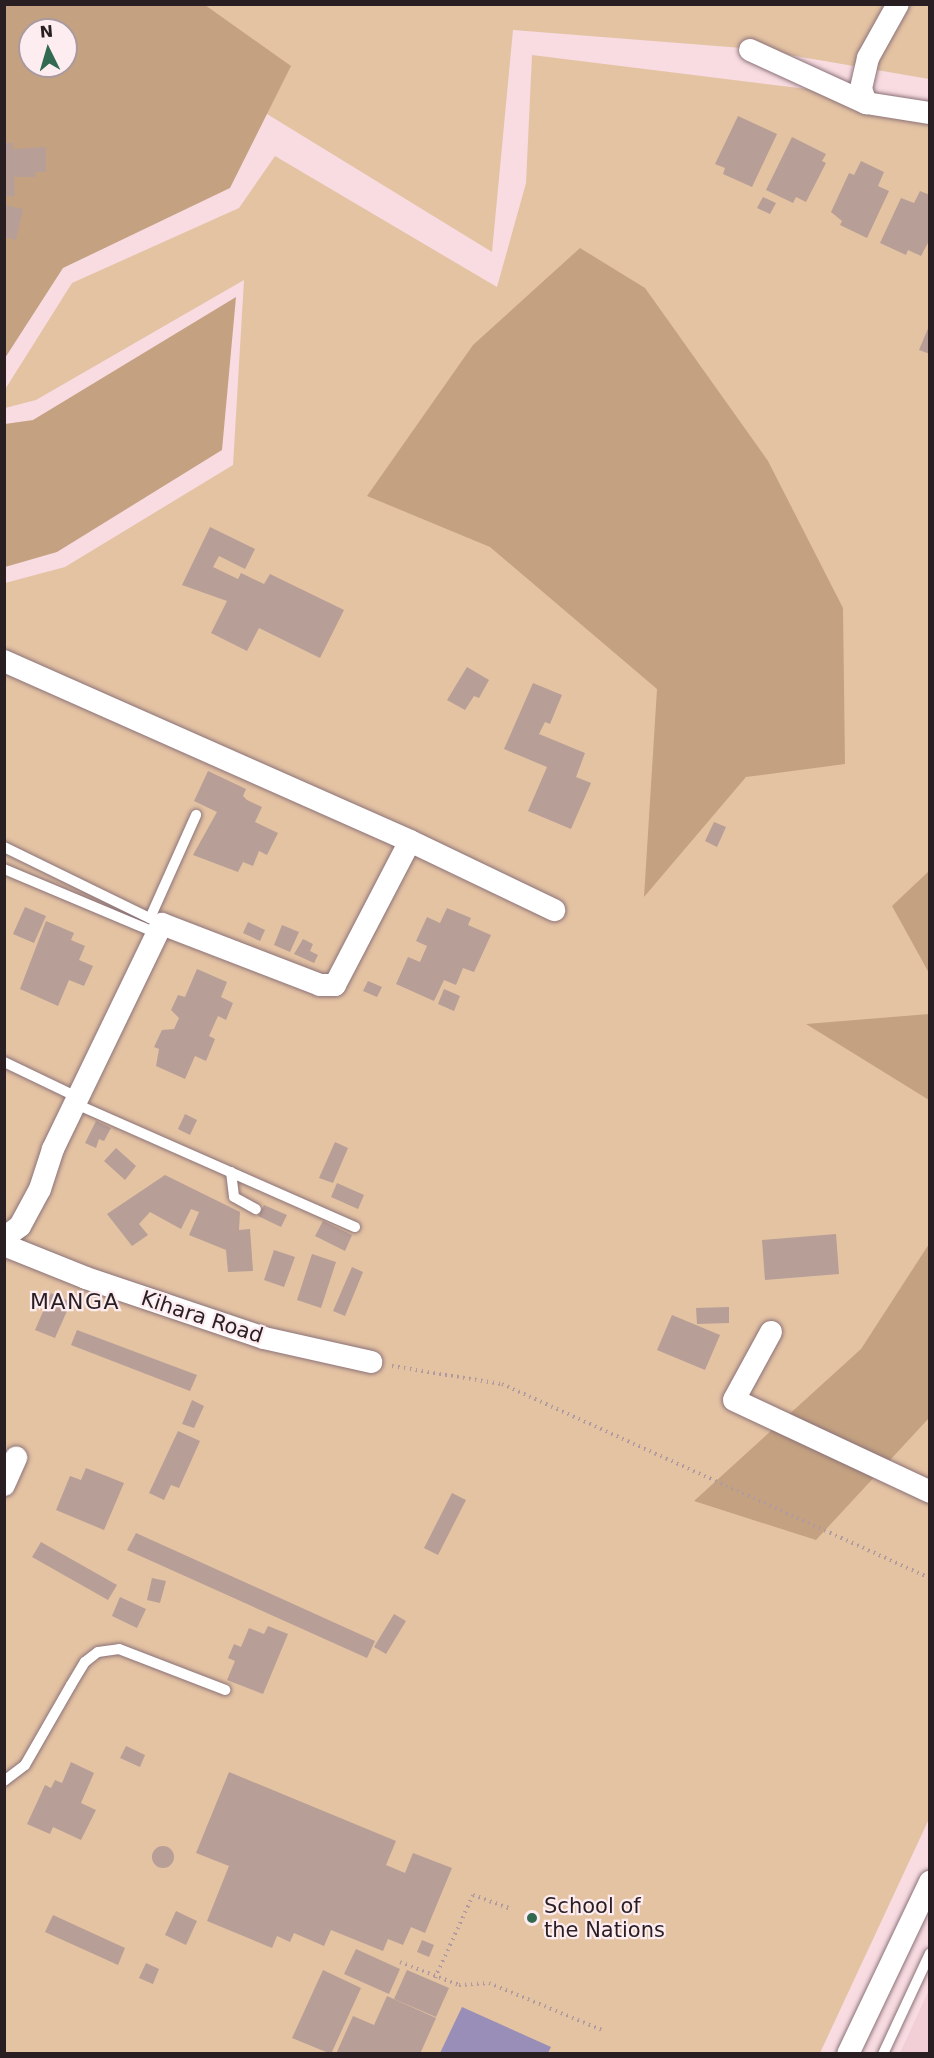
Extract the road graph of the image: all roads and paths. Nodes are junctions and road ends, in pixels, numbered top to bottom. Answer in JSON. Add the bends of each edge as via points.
{"nodes":[{"id":1,"x":898,"y":4,"type":"edge"},
{"id":2,"x":750,"y":50,"type":"dead end"},
{"id":3,"x":866,"y":103,"type":"junction"},
{"id":4,"x":930,"y":113,"type":"edge"},
{"id":5,"x":4,"y":661,"type":"edge"},
{"id":6,"x":196,"y":815,"type":"dead end"},
{"id":7,"x":410,"y":841,"type":"junction"},
{"id":8,"x":4,"y":847,"type":"edge"},
{"id":9,"x":4,"y":869,"type":"edge"},
{"id":10,"x":554,"y":909,"type":"dead end"},
{"id":11,"x":156,"y":925,"type":"junction"},
{"id":12,"x":4,"y":1062,"type":"edge"},
{"id":13,"x":78,"y":1101,"type":"junction"},
{"id":14,"x":231,"y":1172,"type":"junction"},
{"id":15,"x":256,"y":1209,"type":"dead end"},
{"id":16,"x":355,"y":1227,"type":"dead end"},
{"id":17,"x":4,"y":1238,"type":"edge"},
{"id":18,"x":4,"y":1245,"type":"edge"},
{"id":19,"x":771,"y":1332,"type":"dead end"},
{"id":20,"x":371,"y":1362,"type":"joint"},
{"id":21,"x":16,"y":1458,"type":"dead end"},
{"id":22,"x":4,"y":1485,"type":"edge"},
{"id":23,"x":930,"y":1492,"type":"edge"},
{"id":24,"x":930,"y":1578,"type":"edge"},
{"id":25,"x":225,"y":1690,"type":"dead end"},
{"id":26,"x":4,"y":1781,"type":"edge"},
{"id":27,"x":930,"y":1882,"type":"edge"},
{"id":28,"x":509,"y":1908,"type":"dead end"},
{"id":29,"x":930,"y":1953,"type":"edge"},
{"id":30,"x":400,"y":1962,"type":"dead end"},
{"id":31,"x":435,"y":1978,"type":"junction"},
{"id":32,"x":602,"y":2030,"type":"dead end"},
{"id":33,"x":848,"y":2054,"type":"edge"},
{"id":34,"x":883,"y":2054,"type":"edge"}],
"edges":[{"from":1,"to":3,"type":"street","via":[[861,78]]},
{"from":2,"to":3,"type":"street"},
{"from":3,"to":4,"type":"street"},
{"from":5,"to":7,"type":"street"},
{"from":6,"to":11,"type":"lane"},
{"from":7,"to":10,"type":"street"},
{"from":7,"to":11,"type":"street","via":[[335,985],[320,985]]},
{"from":8,"to":11,"type":"lane"},
{"from":9,"to":11,"type":"lane"},
{"from":11,"to":13,"type":"street"},
{"from":12,"to":13,"type":"lane"},
{"from":13,"to":14,"type":"lane"},
{"from":13,"to":17,"type":"street","via":[[20,1226]]},
{"from":14,"to":15,"type":"lane","via":[[234,1197]]},
{"from":14,"to":16,"type":"lane"},
{"from":18,"to":20,"type":"street","name":"Kihara Road","via":[[86,1278],[264,1338]]},
{"from":19,"to":23,"type":"street","via":[[734,1401]]},
{"from":20,"to":24,"type":"path","via":[[502,1384]]},
{"from":21,"to":22,"type":"street"},
{"from":25,"to":26,"type":"lane","via":[[119,1649],[98,1652],[75,1677],[25,1765]]},
{"from":27,"to":33,"type":"street"},
{"from":28,"to":31,"type":"path","via":[[473,1895]]},
{"from":29,"to":34,"type":"lane"},
{"from":30,"to":31,"type":"path"},
{"from":31,"to":32,"type":"path","via":[[459,1985],[489,1983]]}]}
